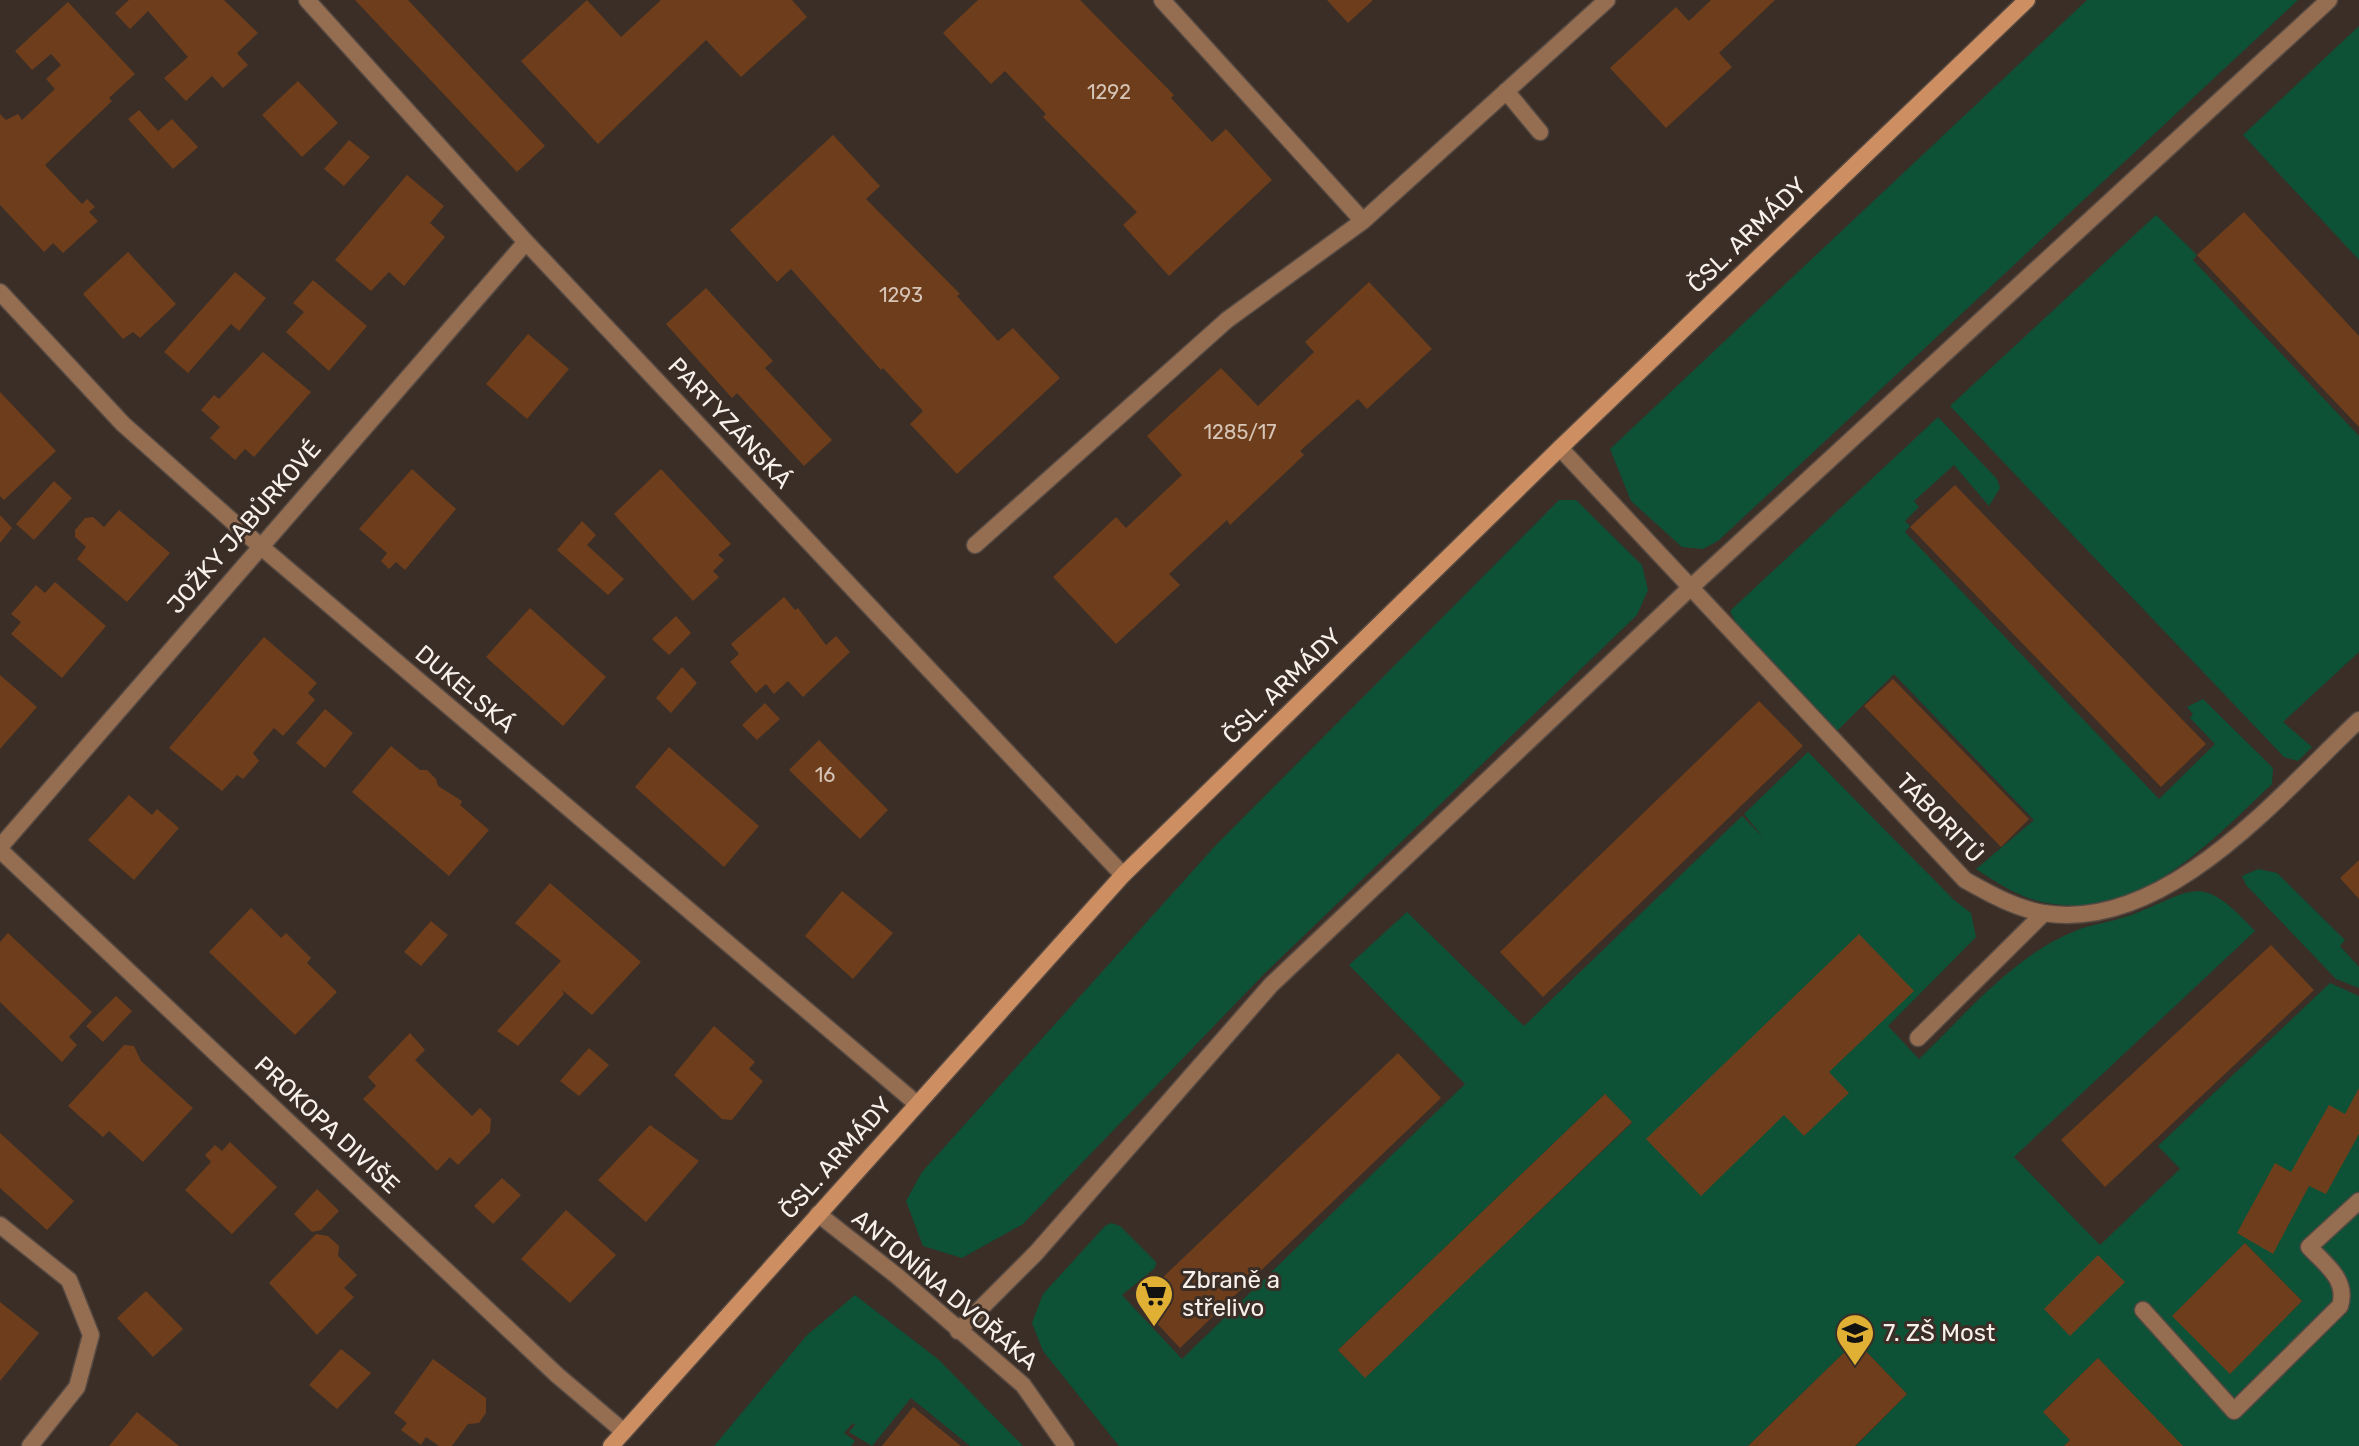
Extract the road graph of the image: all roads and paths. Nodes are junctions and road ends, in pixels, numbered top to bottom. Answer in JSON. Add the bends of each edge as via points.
{"nodes":[{"id":1,"x":307,"y":0,"type":"edge"},
{"id":2,"x":1162,"y":0,"type":"edge"},
{"id":3,"x":1607,"y":0,"type":"edge"},
{"id":4,"x":2027,"y":0,"type":"edge"},
{"id":5,"x":2329,"y":0,"type":"edge"},
{"id":6,"x":1506,"y":91,"type":"junction"},
{"id":7,"x":1540,"y":132,"type":"dead end"},
{"id":8,"x":1363,"y":221,"type":"junction"},
{"id":9,"x":526,"y":242,"type":"junction"},
{"id":10,"x":0,"y":292,"type":"edge"},
{"id":11,"x":1560,"y":448,"type":"junction"},
{"id":12,"x":259,"y":545,"type":"junction"},
{"id":13,"x":975,"y":545,"type":"dead end"},
{"id":14,"x":1689,"y":589,"type":"junction"},
{"id":15,"x":2359,"y":720,"type":"edge"},
{"id":16,"x":0,"y":848,"type":"edge"},
{"id":17,"x":1123,"y":875,"type":"junction"},
{"id":18,"x":2044,"y":913,"type":"junction"},
{"id":19,"x":1918,"y":1038,"type":"dead end"},
{"id":20,"x":917,"y":1104,"type":"junction"},
{"id":21,"x":2359,"y":1201,"type":"edge"},
{"id":22,"x":818,"y":1214,"type":"junction"},
{"id":23,"x":0,"y":1225,"type":"edge"},
{"id":24,"x":2143,"y":1310,"type":"dead end"},
{"id":25,"x":958,"y":1331,"type":"junction"},
{"id":26,"x":623,"y":1431,"type":"junction"},
{"id":27,"x":30,"y":1446,"type":"edge"},
{"id":28,"x":611,"y":1446,"type":"edge"},
{"id":29,"x":1066,"y":1446,"type":"edge"}],
"edges":[{"from":1,"to":9,"type":"street","name":"PARTYZÁNSKÁ"},
{"from":2,"to":8,"type":"street"},
{"from":3,"to":6,"type":"street"},
{"from":4,"to":11,"type":"street","name":"ČSL. ARMÁDY"},
{"from":5,"to":14,"type":"street"},
{"from":6,"to":7,"type":"street"},
{"from":6,"to":8,"type":"street"},
{"from":8,"to":13,"type":"street","via":[[1227,320]]},
{"from":9,"to":12,"type":"street","name":"JOŽKY JABŮRKOVÉ"},
{"from":9,"to":17,"type":"street","name":"PARTYZÁNSKÁ"},
{"from":10,"to":12,"type":"street","name":"DUKELSKÁ","via":[[123,424]]},
{"from":11,"to":14,"type":"street","name":"TÁBORITŮ"},
{"from":11,"to":17,"type":"street","name":"ČSL. ARMÁDY"},
{"from":12,"to":16,"type":"street","name":"JOŽKY JABŮRKOVÉ"},
{"from":12,"to":20,"type":"street","name":"DUKELSKÁ"},
{"from":14,"to":18,"type":"street","name":"TÁBORITŮ","via":[[1965,880],[2003,901]]},
{"from":14,"to":25,"type":"street","via":[[1271,985],[1036,1253]]},
{"from":15,"to":18,"type":"street","name":"TÁBORITŮ","via":[[2232,838],[2179,879],[2131,905],[2085,914]]},
{"from":16,"to":26,"type":"street","name":"PROKOPA DIVIŠE"},
{"from":17,"to":20,"type":"street","name":"ČSL. ARMÁDY"},
{"from":18,"to":19,"type":"street"},
{"from":20,"to":22,"type":"street","name":"ČSL. ARMÁDY"},
{"from":21,"to":24,"type":"street","via":[[2309,1247],[2340,1280],[2340,1306],[2234,1411]]},
{"from":22,"to":25,"type":"street","name":"ANTONÍNA DVOŘÁKA"},
{"from":22,"to":26,"type":"street","name":"ČSL. ARMÁDY"},
{"from":23,"to":27,"type":"street","via":[[69,1280],[91,1335],[77,1387]]},
{"from":25,"to":29,"type":"street","name":"ANTONÍNA DVOŘÁKA","via":[[1023,1385]]},
{"from":26,"to":28,"type":"street","name":"ČSL. ARMÁDY"}]}
